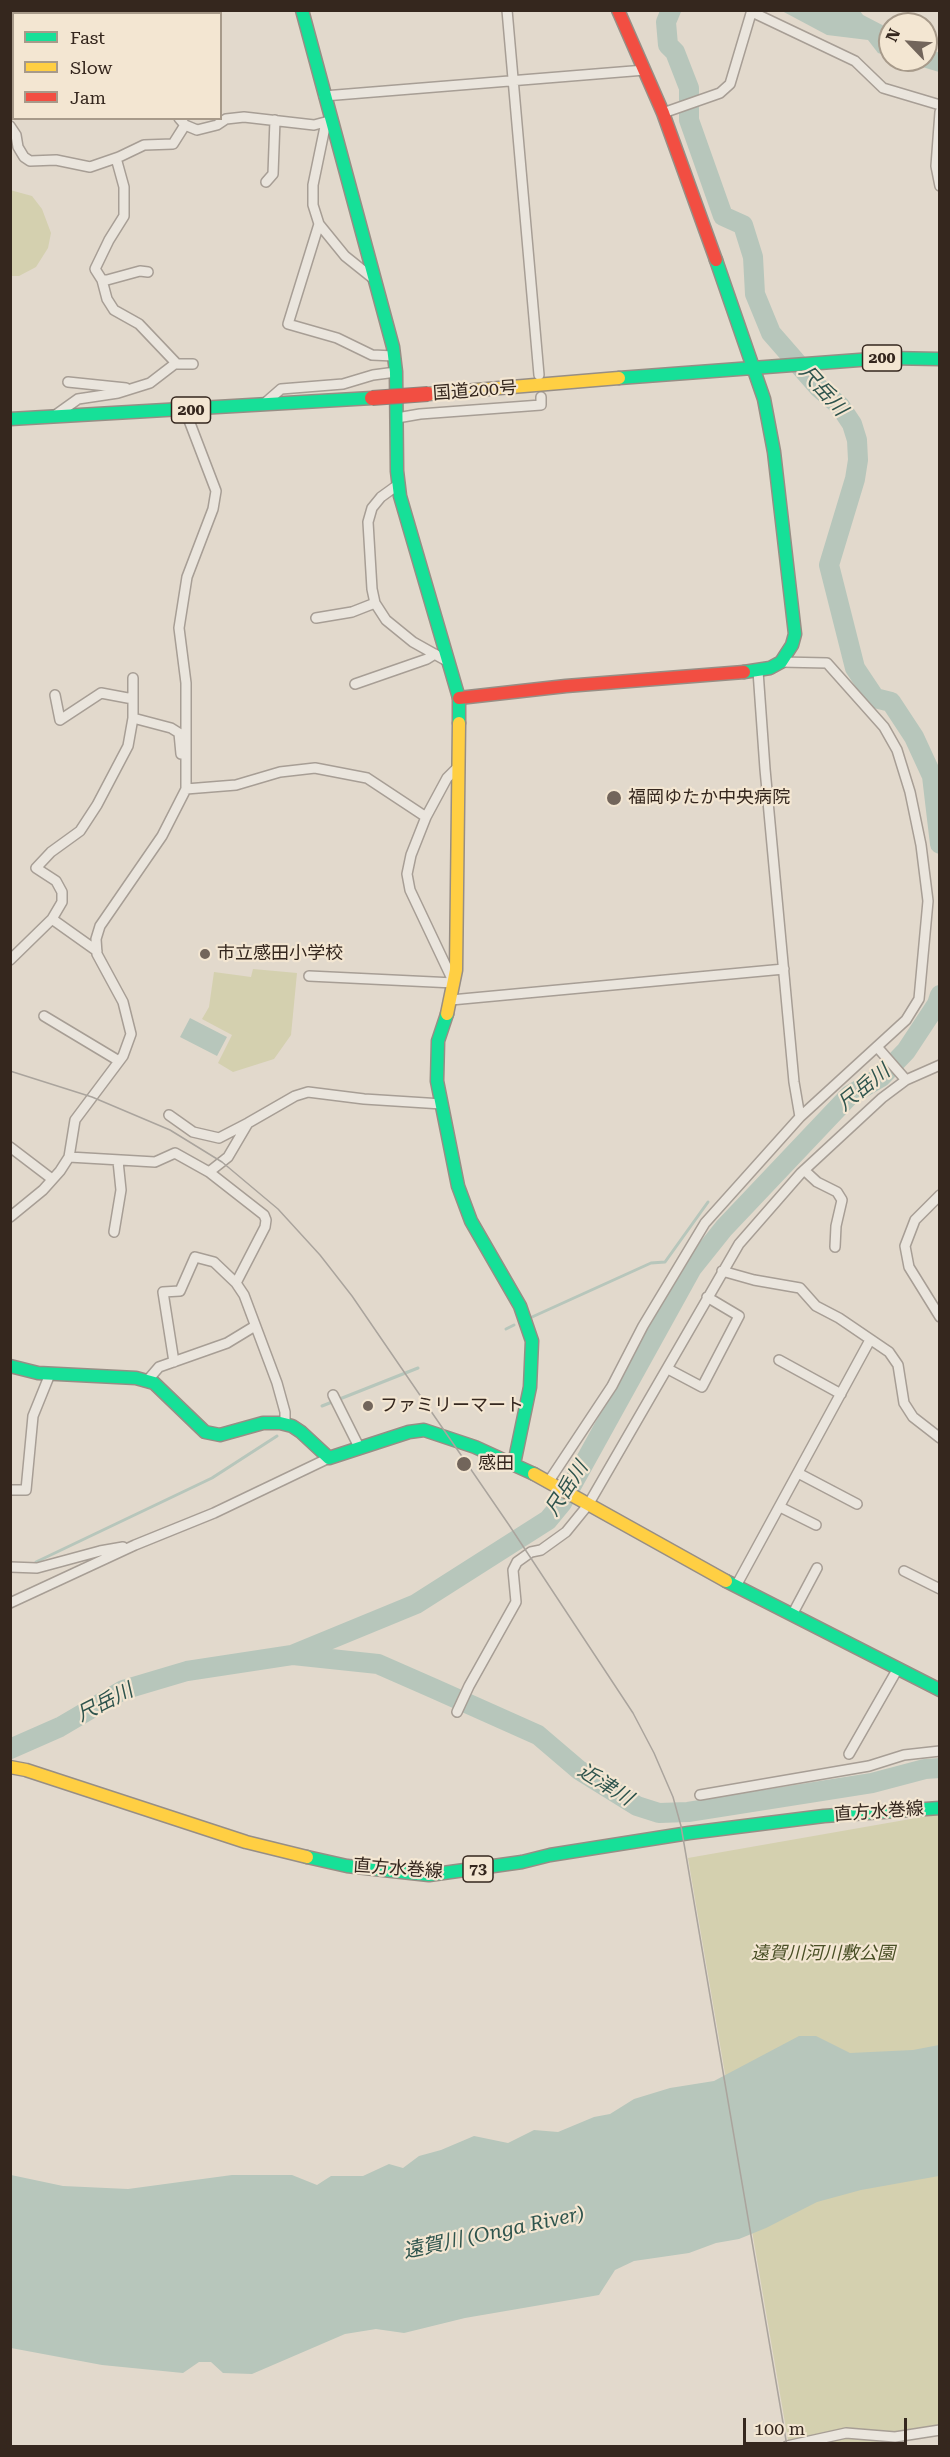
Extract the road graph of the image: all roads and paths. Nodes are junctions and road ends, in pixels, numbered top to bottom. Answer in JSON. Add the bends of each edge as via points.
{"nodes":[{"id":1,"x":302,"y":10,"type":"edge"},
{"id":2,"x":507,"y":10,"type":"edge"},
{"id":3,"x":618,"y":10,"type":"edge"},
{"id":4,"x":752,"y":11,"type":"edge"},
{"id":5,"x":645,"y":70,"type":"junction"},
{"id":6,"x":512,"y":80,"type":"junction"},
{"id":7,"x":324,"y":96,"type":"junction"},
{"id":8,"x":939,"y":105,"type":"edge"},
{"id":9,"x":663,"y":112,"type":"junction"},
{"id":10,"x":939,"y":112,"type":"edge"},
{"id":11,"x":275,"y":120,"type":"junction"},
{"id":12,"x":182,"y":122,"type":"edge"},
{"id":13,"x":328,"y":122,"type":"junction"},
{"id":14,"x":10,"y":126,"type":"edge"},
{"id":15,"x":116,"y":158,"type":"junction"},
{"id":16,"x":266,"y":182,"type":"dead end"},
{"id":17,"x":939,"y":186,"type":"edge"},
{"id":18,"x":319,"y":224,"type":"junction"},
{"id":19,"x":148,"y":272,"type":"dead end"},
{"id":20,"x":102,"y":280,"type":"junction"},
{"id":21,"x":375,"y":280,"type":"junction"},
{"id":22,"x":394,"y":356,"type":"junction"},
{"id":23,"x":939,"y":359,"type":"edge"},
{"id":24,"x":176,"y":363,"type":"junction"},
{"id":25,"x":193,"y":364,"type":"dead end"},
{"id":26,"x":754,"y":367,"type":"junction"},
{"id":27,"x":396,"y":372,"type":"junction"},
{"id":28,"x":539,"y":375,"type":"dead end"},
{"id":29,"x":68,"y":382,"type":"dead end"},
{"id":30,"x":131,"y":388,"type":"junction"},
{"id":31,"x":541,"y":397,"type":"dead end"},
{"id":32,"x":262,"y":405,"type":"junction"},
{"id":33,"x":185,"y":410,"type":"junction"},
{"id":34,"x":55,"y":416,"type":"junction"},
{"id":35,"x":397,"y":418,"type":"junction"},
{"id":36,"x":10,"y":419,"type":"edge"},
{"id":37,"x":399,"y":484,"type":"junction"},
{"id":38,"x":375,"y":603,"type":"junction"},
{"id":39,"x":316,"y":618,"type":"dead end"},
{"id":40,"x":441,"y":657,"type":"junction"},
{"id":41,"x":781,"y":662,"type":"junction"},
{"id":42,"x":758,"y":670,"type":"junction"},
{"id":43,"x":133,"y":678,"type":"dead end"},
{"id":44,"x":355,"y":684,"type":"dead end"},
{"id":45,"x":55,"y":695,"type":"dead end"},
{"id":46,"x":459,"y":698,"type":"junction"},
{"id":47,"x":133,"y":699,"type":"junction"},
{"id":48,"x":133,"y":718,"type":"junction"},
{"id":49,"x":459,"y":766,"type":"junction"},
{"id":50,"x":186,"y":789,"type":"junction"},
{"id":51,"x":426,"y":817,"type":"junction"},
{"id":52,"x":52,"y":919,"type":"junction"},
{"id":53,"x":97,"y":951,"type":"junction"},
{"id":54,"x":10,"y":960,"type":"edge"},
{"id":55,"x":784,"y":969,"type":"junction"},
{"id":56,"x":309,"y":976,"type":"dead end"},
{"id":57,"x":454,"y":983,"type":"junction"},
{"id":58,"x":451,"y":1000,"type":"junction"},
{"id":59,"x":44,"y":1016,"type":"dead end"},
{"id":60,"x":879,"y":1049,"type":"junction"},
{"id":61,"x":120,"y":1061,"type":"junction"},
{"id":62,"x":939,"y":1065,"type":"edge"},
{"id":63,"x":904,"y":1078,"type":"junction"},
{"id":64,"x":442,"y":1104,"type":"junction"},
{"id":65,"x":169,"y":1115,"type":"dead end"},
{"id":66,"x":800,"y":1117,"type":"junction"},
{"id":67,"x":248,"y":1123,"type":"junction"},
{"id":68,"x":10,"y":1147,"type":"edge"},
{"id":69,"x":69,"y":1156,"type":"junction"},
{"id":70,"x":118,"y":1161,"type":"junction"},
{"id":71,"x":804,"y":1170,"type":"junction"},
{"id":72,"x":209,"y":1172,"type":"junction"},
{"id":73,"x":52,"y":1179,"type":"junction"},
{"id":74,"x":939,"y":1195,"type":"edge"},
{"id":75,"x":10,"y":1217,"type":"edge"},
{"id":76,"x":114,"y":1232,"type":"dead end"},
{"id":77,"x":835,"y":1247,"type":"dead end"},
{"id":78,"x":722,"y":1271,"type":"junction"},
{"id":79,"x":236,"y":1283,"type":"junction"},
{"id":80,"x":707,"y":1297,"type":"junction"},
{"id":81,"x":939,"y":1317,"type":"edge"},
{"id":82,"x":255,"y":1326,"type":"junction"},
{"id":83,"x":870,"y":1340,"type":"junction"},
{"id":84,"x":779,"y":1360,"type":"dead end"},
{"id":85,"x":174,"y":1362,"type":"junction"},
{"id":86,"x":10,"y":1366,"type":"edge"},
{"id":87,"x":668,"y":1369,"type":"junction"},
{"id":88,"x":50,"y":1374,"type":"junction"},
{"id":89,"x":147,"y":1381,"type":"junction"},
{"id":90,"x":841,"y":1394,"type":"junction"},
{"id":91,"x":335,"y":1399,"type":"dead end"},
{"id":92,"x":285,"y":1424,"type":"junction"},
{"id":93,"x":939,"y":1438,"type":"edge"},
{"id":94,"x":359,"y":1447,"type":"junction"},
{"id":95,"x":329,"y":1458,"type":"junction"},
{"id":96,"x":514,"y":1464,"type":"junction"},
{"id":97,"x":798,"y":1473,"type":"junction"},
{"id":98,"x":549,"y":1481,"type":"junction"},
{"id":99,"x":10,"y":1490,"type":"edge"},
{"id":100,"x":857,"y":1503,"type":"dead end"},
{"id":101,"x":588,"y":1505,"type":"junction"},
{"id":102,"x":780,"y":1506,"type":"junction"},
{"id":103,"x":816,"y":1525,"type":"dead end"},
{"id":104,"x":135,"y":1545,"type":"junction"},
{"id":105,"x":10,"y":1567,"type":"edge"},
{"id":106,"x":817,"y":1568,"type":"dead end"},
{"id":107,"x":904,"y":1571,"type":"dead end"},
{"id":108,"x":736,"y":1586,"type":"junction"},
{"id":109,"x":939,"y":1589,"type":"edge"},
{"id":110,"x":10,"y":1603,"type":"edge"},
{"id":111,"x":792,"y":1615,"type":"junction"},
{"id":112,"x":897,"y":1670,"type":"junction"},
{"id":113,"x":939,"y":1690,"type":"edge"},
{"id":114,"x":457,"y":1712,"type":"dead end"},
{"id":115,"x":939,"y":1751,"type":"edge"},
{"id":116,"x":849,"y":1754,"type":"dead end"},
{"id":117,"x":10,"y":1767,"type":"edge"},
{"id":118,"x":700,"y":1795,"type":"dead end"},
{"id":119,"x":939,"y":1808,"type":"edge"},
{"id":120,"x":939,"y":2430,"type":"edge"},
{"id":121,"x":912,"y":2436,"type":"junction"},
{"id":122,"x":787,"y":2446,"type":"edge"},
{"id":123,"x":913,"y":2446,"type":"edge"}],
"edges":[{"from":1,"to":7,"type":"main road"},
{"from":2,"to":6,"type":"street"},
{"from":3,"to":5,"type":"main road"},
{"from":4,"to":8,"type":"street","via":[[855,61],[883,88]]},
{"from":4,"to":9,"type":"street","via":[[730,84],[720,93]]},
{"from":5,"to":6,"type":"street"},
{"from":5,"to":9,"type":"main road"},
{"from":6,"to":7,"type":"street"},
{"from":6,"to":28,"type":"street"},
{"from":7,"to":13,"type":"main road"},
{"from":9,"to":26,"type":"main road"},
{"from":10,"to":17,"type":"street"},
{"from":11,"to":12,"type":"street","via":[[226,119],[197,130]]},
{"from":11,"to":13,"type":"street","via":[[314,125]]},
{"from":11,"to":16,"type":"street","via":[[273,174]]},
{"from":12,"to":15,"type":"street","via":[[173,144],[144,145]]},
{"from":13,"to":18,"type":"street","via":[[313,185],[313,205]]},
{"from":13,"to":21,"type":"main road"},
{"from":14,"to":15,"type":"street","via":[[18,147],[30,161],[56,160],[90,167]]},
{"from":15,"to":20,"type":"street","via":[[124,187],[124,216],[96,269]]},
{"from":18,"to":21,"type":"street","via":[[345,256]]},
{"from":18,"to":22,"type":"street","via":[[288,324],[337,338],[372,355]]},
{"from":19,"to":20,"type":"street"},
{"from":20,"to":24,"type":"street","via":[[114,310],[140,324]]},
{"from":21,"to":22,"type":"main road"},
{"from":22,"to":27,"type":"main road"},
{"from":23,"to":26,"type":"main road","name":"国道200号","number":"200","via":[[886,358]]},
{"from":24,"to":25,"type":"street"},
{"from":24,"to":30,"type":"street","via":[[150,383]]},
{"from":26,"to":32,"type":"main road","name":"国道200号","number":"200","bridge":true},
{"from":26,"to":41,"type":"main road","via":[[774,452],[795,634]]},
{"from":27,"to":32,"type":"street","via":[[343,384],[281,389]]},
{"from":27,"to":35,"type":"main road"},
{"from":29,"to":30,"type":"street"},
{"from":30,"to":34,"type":"street","via":[[78,399]]},
{"from":31,"to":35,"type":"street","via":[[541,405]]},
{"from":32,"to":33,"type":"main road","name":"国道200号","number":"200"},
{"from":33,"to":34,"type":"main road","name":"国道200号","number":"200"},
{"from":33,"to":50,"type":"street","via":[[216,491],[187,577],[179,628],[186,683]]},
{"from":34,"to":36,"type":"main road","name":"国道200号","number":"200"},
{"from":35,"to":37,"type":"main road"},
{"from":37,"to":38,"type":"street","via":[[372,508],[368,522]]},
{"from":37,"to":40,"type":"main road"},
{"from":38,"to":39,"type":"street","via":[[352,612]]},
{"from":38,"to":40,"type":"street","via":[[386,620],[413,642]]},
{"from":40,"to":44,"type":"street"},
{"from":40,"to":46,"type":"main road"},
{"from":41,"to":42,"type":"main road"},
{"from":41,"to":60,"type":"street","via":[[827,663],[835,669],[884,727],[897,750],[908,784],[928,901],[920,999]]},
{"from":42,"to":46,"type":"main road"},
{"from":42,"to":55,"type":"street"},
{"from":43,"to":47,"type":"street"},
{"from":45,"to":47,"type":"street","via":[[60,720],[101,693]]},
{"from":46,"to":49,"type":"main road"},
{"from":47,"to":48,"type":"street"},
{"from":48,"to":50,"type":"street","via":[[179,733]]},
{"from":48,"to":52,"type":"street","via":[[128,746],[97,806],[80,831],[36,868],[56,881],[62,892],[63,902]]},
{"from":49,"to":51,"type":"street","via":[[447,778]]},
{"from":49,"to":57,"type":"main road"},
{"from":50,"to":51,"type":"street","via":[[236,784],[280,772],[315,768],[367,778]]},
{"from":50,"to":53,"type":"street","via":[[162,836],[100,926]]},
{"from":51,"to":57,"type":"street","via":[[407,874],[410,890]]},
{"from":52,"to":53,"type":"street"},
{"from":52,"to":54,"type":"street"},
{"from":53,"to":61,"type":"street","via":[[123,1002],[130,1034]]},
{"from":55,"to":58,"type":"street"},
{"from":55,"to":66,"type":"street"},
{"from":56,"to":57,"type":"street"},
{"from":57,"to":58,"type":"main road"},
{"from":58,"to":64,"type":"main road","via":[[436,1058]]},
{"from":59,"to":61,"type":"street"},
{"from":60,"to":63,"type":"street"},
{"from":60,"to":66,"type":"street"},
{"from":61,"to":69,"type":"street","via":[[75,1120]]},
{"from":62,"to":63,"type":"street"},
{"from":63,"to":71,"type":"street"},
{"from":64,"to":67,"type":"street","via":[[308,1092]]},
{"from":64,"to":96,"type":"main road","via":[[458,1186],[471,1221],[520,1306],[532,1341],[530,1387]]},
{"from":65,"to":67,"type":"street","via":[[193,1132],[219,1138]]},
{"from":66,"to":98,"type":"street","via":[[705,1223],[612,1386]]},
{"from":67,"to":72,"type":"street","via":[[228,1157]]},
{"from":68,"to":73,"type":"street"},
{"from":69,"to":70,"type":"street"},
{"from":69,"to":73,"type":"street"},
{"from":70,"to":72,"type":"street","via":[[155,1162],[175,1153]]},
{"from":70,"to":76,"type":"street","via":[[121,1190]]},
{"from":71,"to":77,"type":"street","via":[[837,1192],[842,1200]]},
{"from":71,"to":78,"type":"street","via":[[739,1244]]},
{"from":72,"to":79,"type":"street","via":[[266,1220]]},
{"from":73,"to":75,"type":"street"},
{"from":74,"to":81,"type":"street","via":[[915,1220],[905,1246],[909,1267]]},
{"from":78,"to":80,"type":"street"},
{"from":78,"to":83,"type":"street","via":[[800,1288],[816,1306]]},
{"from":79,"to":82,"type":"street"},
{"from":79,"to":85,"type":"street","via":[[214,1262],[195,1257],[180,1291],[163,1292]]},
{"from":80,"to":87,"type":"street"},
{"from":80,"to":87,"type":"street","via":[[739,1316],[702,1387]]},
{"from":82,"to":85,"type":"street","via":[[227,1343]]},
{"from":82,"to":92,"type":"street","via":[[277,1383]]},
{"from":83,"to":90,"type":"street"},
{"from":83,"to":93,"type":"street","via":[[889,1352],[898,1365],[904,1403],[913,1417]]},
{"from":84,"to":90,"type":"street"},
{"from":85,"to":89,"type":"street","via":[[159,1368]]},
{"from":86,"to":88,"type":"main road"},
{"from":87,"to":101,"type":"street"},
{"from":88,"to":89,"type":"main road"},
{"from":88,"to":99,"type":"street","via":[[33,1416],[26,1490]]},
{"from":89,"to":92,"type":"main road","via":[[163,1389],[211,1434],[263,1423]]},
{"from":90,"to":97,"type":"street"},
{"from":91,"to":94,"type":"street"},
{"from":92,"to":95,"type":"main road","via":[[301,1432]]},
{"from":94,"to":95,"type":"main road"},
{"from":94,"to":96,"type":"main road","via":[[424,1430]]},
{"from":95,"to":104,"type":"street","via":[[214,1513]]},
{"from":96,"to":98,"type":"main road"},
{"from":97,"to":100,"type":"street"},
{"from":97,"to":102,"type":"street"},
{"from":98,"to":101,"type":"main road"},
{"from":101,"to":108,"type":"main road"},
{"from":101,"to":114,"type":"street","via":[[566,1532],[517,1562],[513,1570],[516,1602]]},
{"from":102,"to":103,"type":"street"},
{"from":102,"to":108,"type":"street"},
{"from":104,"to":105,"type":"street","via":[[37,1568]]},
{"from":104,"to":110,"type":"street"},
{"from":106,"to":111,"type":"street"},
{"from":107,"to":109,"type":"street"},
{"from":108,"to":111,"type":"main road"},
{"from":111,"to":112,"type":"main road"},
{"from":112,"to":113,"type":"main road"},
{"from":112,"to":116,"type":"street"},
{"from":115,"to":118,"type":"street"},
{"from":117,"to":119,"type":"main road","name":"直方水巻線","number":"73","via":[[246,1842],[347,1866],[429,1875],[689,1833],[824,1816]]},
{"from":120,"to":121,"type":"street"},
{"from":121,"to":122,"type":"street","via":[[846,2433]]},
{"from":121,"to":123,"type":"street"}]}
